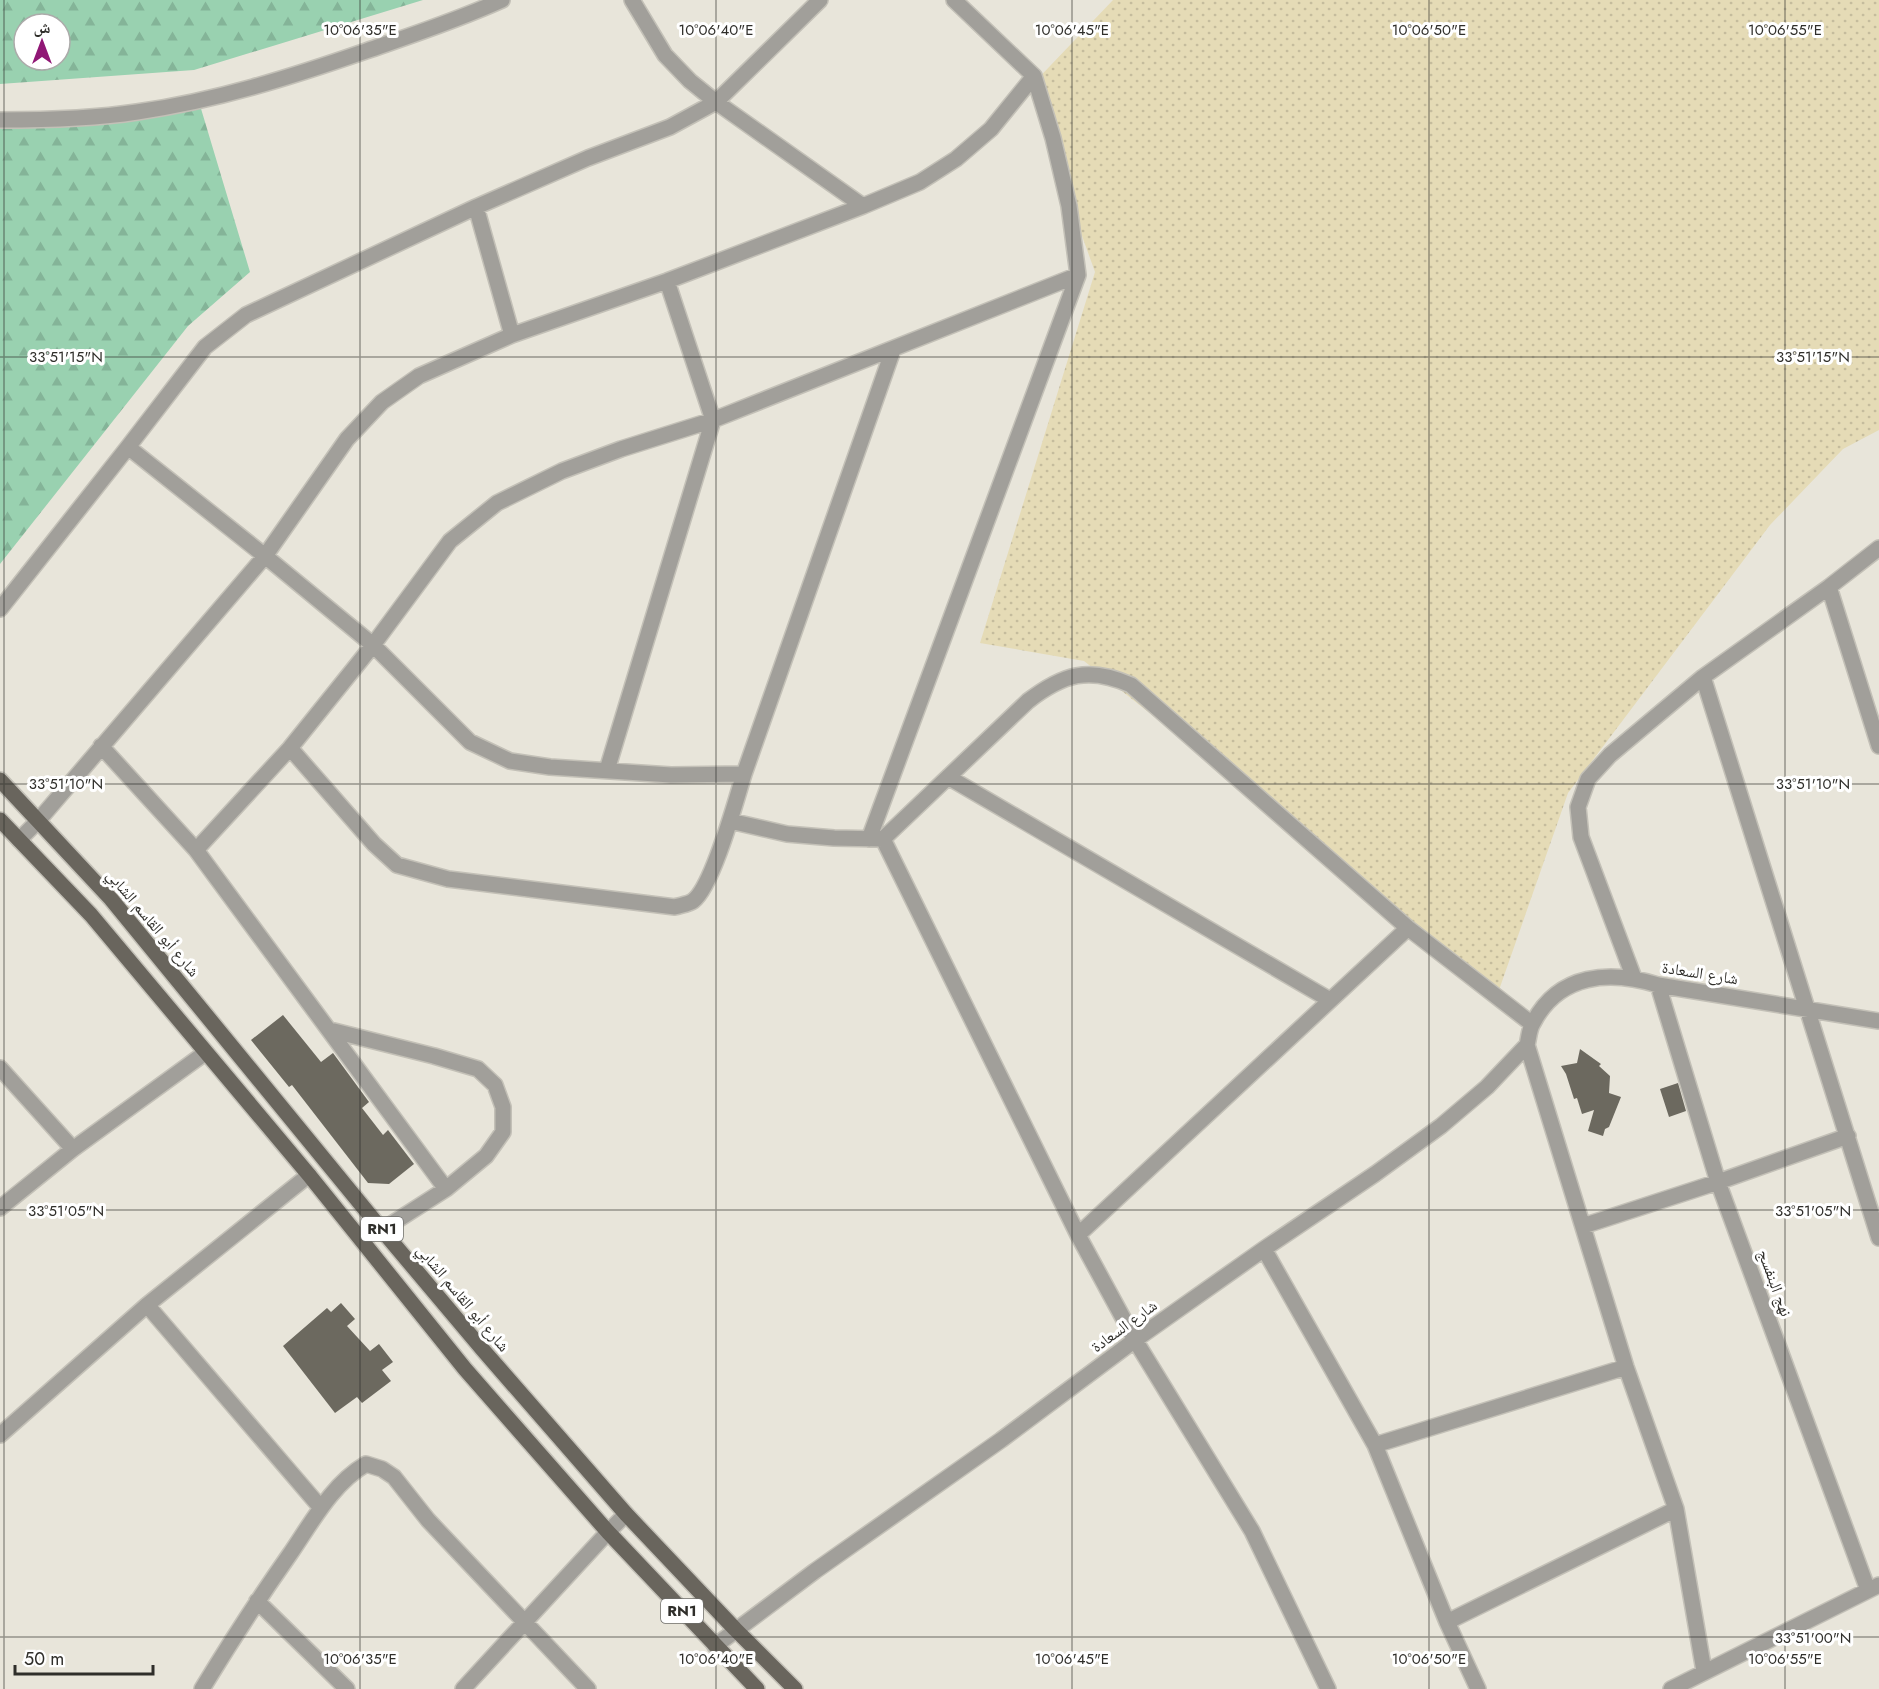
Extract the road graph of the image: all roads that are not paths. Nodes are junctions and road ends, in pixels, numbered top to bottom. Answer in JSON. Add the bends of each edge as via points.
{"nodes":[{"id":1,"x":502,"y":0,"type":"edge"},
{"id":2,"x":632,"y":0,"type":"edge"},
{"id":3,"x":819,"y":0,"type":"edge"},
{"id":4,"x":954,"y":0,"type":"edge"},
{"id":5,"x":1034,"y":76,"type":"junction"},
{"id":6,"x":716,"y":102,"type":"junction"},
{"id":7,"x":0,"y":120,"type":"edge"},
{"id":8,"x":863,"y":206,"type":"junction"},
{"id":9,"x":476,"y":207,"type":"junction"},
{"id":10,"x":1078,"y":275,"type":"junction"},
{"id":11,"x":667,"y":281,"type":"junction"},
{"id":12,"x":512,"y":335,"type":"junction"},
{"id":13,"x":893,"y":350,"type":"junction"},
{"id":14,"x":713,"y":420,"type":"junction"},
{"id":15,"x":128,"y":447,"type":"junction"},
{"id":16,"x":1879,"y":548,"type":"edge"},
{"id":17,"x":265,"y":555,"type":"junction"},
{"id":18,"x":1829,"y":586,"type":"junction"},
{"id":19,"x":0,"y":609,"type":"edge"},
{"id":20,"x":373,"y":645,"type":"junction"},
{"id":21,"x":1703,"y":677,"type":"junction"},
{"id":22,"x":101,"y":746,"type":"junction"},
{"id":23,"x":1879,"y":746,"type":"edge"},
{"id":24,"x":290,"y":748,"type":"junction"},
{"id":25,"x":607,"y":770,"type":"junction"},
{"id":26,"x":744,"y":774,"type":"junction"},
{"id":27,"x":948,"y":777,"type":"junction"},
{"id":28,"x":0,"y":780,"type":"edge"},
{"id":29,"x":0,"y":820,"type":"edge"},
{"id":30,"x":38,"y":821,"type":"junction"},
{"id":31,"x":730,"y":821,"type":"junction"},
{"id":32,"x":876,"y":839,"type":"junction"},
{"id":33,"x":19,"y":840,"type":"junction"},
{"id":34,"x":196,"y":850,"type":"junction"},
{"id":35,"x":1408,"y":928,"type":"junction"},
{"id":36,"x":1634,"y":978,"type":"junction"},
{"id":37,"x":1658,"y":985,"type":"junction"},
{"id":38,"x":1330,"y":1000,"type":"junction"},
{"id":39,"x":1808,"y":1010,"type":"junction"},
{"id":40,"x":1879,"y":1021,"type":"edge"},
{"id":41,"x":1532,"y":1024,"type":"junction"},
{"id":42,"x":330,"y":1030,"type":"junction"},
{"id":43,"x":1527,"y":1045,"type":"junction"},
{"id":44,"x":206,"y":1053,"type":"junction"},
{"id":45,"x":0,"y":1068,"type":"edge"},
{"id":46,"x":1848,"y":1136,"type":"junction"},
{"id":47,"x":73,"y":1149,"type":"junction"},
{"id":48,"x":309,"y":1175,"type":"junction"},
{"id":49,"x":1718,"y":1182,"type":"junction"},
{"id":50,"x":447,"y":1189,"type":"junction"},
{"id":51,"x":0,"y":1208,"type":"edge"},
{"id":52,"x":1876,"y":1217,"type":"edge"},
{"id":53,"x":1583,"y":1226,"type":"junction"},
{"id":54,"x":382,"y":1230,"type":"junction"},
{"id":55,"x":1078,"y":1235,"type":"junction"},
{"id":56,"x":1879,"y":1238,"type":"edge"},
{"id":57,"x":1264,"y":1249,"type":"junction"},
{"id":58,"x":147,"y":1305,"type":"junction"},
{"id":59,"x":1136,"y":1340,"type":"junction"},
{"id":60,"x":1626,"y":1368,"type":"junction"},
{"id":61,"x":0,"y":1435,"type":"edge"},
{"id":62,"x":1376,"y":1445,"type":"junction"},
{"id":63,"x":321,"y":1508,"type":"junction"},
{"id":64,"x":1676,"y":1509,"type":"junction"},
{"id":65,"x":626,"y":1514,"type":"junction"},
{"id":66,"x":608,"y":1532,"type":"junction"},
{"id":67,"x":1874,"y":1588,"type":"edge"},
{"id":68,"x":257,"y":1601,"type":"junction"},
{"id":69,"x":525,"y":1622,"type":"junction"},
{"id":70,"x":1447,"y":1622,"type":"junction"},
{"id":71,"x":735,"y":1629,"type":"junction"},
{"id":72,"x":715,"y":1646,"type":"junction"},
{"id":73,"x":1698,"y":1679,"type":"edge"},
{"id":74,"x":202,"y":1689,"type":"edge"},
{"id":75,"x":347,"y":1689,"type":"edge"},
{"id":76,"x":463,"y":1689,"type":"edge"},
{"id":77,"x":588,"y":1689,"type":"edge"},
{"id":78,"x":757,"y":1689,"type":"edge"},
{"id":79,"x":795,"y":1689,"type":"edge"},
{"id":80,"x":1328,"y":1689,"type":"edge"},
{"id":81,"x":1479,"y":1689,"type":"edge"},
{"id":82,"x":1671,"y":1689,"type":"edge"}],
"edges":[{"from":1,"to":7,"type":"street","via":[[463,18],[222,96],[135,113]]},
{"from":2,"to":6,"type":"street","via":[[665,55]]},
{"from":3,"to":6,"type":"street"},
{"from":4,"to":5,"type":"street"},
{"from":5,"to":8,"type":"street","via":[[991,129],[956,159],[920,182]]},
{"from":5,"to":10,"type":"street","via":[[1069,206]]},
{"from":6,"to":8,"type":"street"},
{"from":6,"to":9,"type":"street","via":[[670,127]]},
{"from":8,"to":11,"type":"street"},
{"from":9,"to":12,"type":"street"},
{"from":9,"to":15,"type":"street","via":[[246,315],[205,346]]},
{"from":10,"to":13,"type":"street"},
{"from":10,"to":32,"type":"street"},
{"from":11,"to":12,"type":"street"},
{"from":11,"to":14,"type":"street"},
{"from":12,"to":17,"type":"street","via":[[419,376],[382,402],[347,439]]},
{"from":13,"to":14,"type":"street"},
{"from":13,"to":26,"type":"street"},
{"from":14,"to":20,"type":"street","via":[[562,471],[497,503],[450,541]]},
{"from":14,"to":25,"type":"street"},
{"from":15,"to":17,"type":"street"},
{"from":15,"to":19,"type":"street"},
{"from":16,"to":18,"type":"street"},
{"from":17,"to":20,"type":"street"},
{"from":17,"to":22,"type":"street"},
{"from":18,"to":21,"type":"street"},
{"from":18,"to":23,"type":"street"},
{"from":20,"to":24,"type":"street"},
{"from":20,"to":25,"type":"street","via":[[470,742],[510,761]]},
{"from":21,"to":36,"type":"street","via":[[1610,755],[1588,779],[1578,807],[1581,837]]},
{"from":21,"to":39,"type":"street"},
{"from":22,"to":30,"type":"street"},
{"from":22,"to":34,"type":"street"},
{"from":24,"to":31,"type":"street","via":[[397,865],[448,879],[675,907],[692,902],[701,893]]},
{"from":24,"to":34,"type":"street"},
{"from":25,"to":26,"type":"street","via":[[671,775]]},
{"from":26,"to":31,"type":"street"},
{"from":27,"to":32,"type":"street"},
{"from":27,"to":35,"type":"street","via":[[1046,687],[1064,678],[1110,675],[1131,685]]},
{"from":27,"to":38,"type":"street"},
{"from":28,"to":30,"type":"main road","name":"شارع أبو القاسم الشابي","number":"RN1"},
{"from":29,"to":33,"type":"main road","number":"RN1"},
{"from":30,"to":33,"type":"street"},
{"from":30,"to":54,"type":"main road","name":"شارع أبو القاسم الشابي","number":"RN1","via":[[111,899]]},
{"from":31,"to":32,"type":"street","via":[[787,834]]},
{"from":32,"to":55,"type":"street"},
{"from":33,"to":44,"type":"main road","number":"RN1","via":[[91,915]]},
{"from":34,"to":42,"type":"street"},
{"from":35,"to":38,"type":"street"},
{"from":35,"to":41,"type":"street"},
{"from":36,"to":37,"type":"street","name":"شارع السعادة"},
{"from":36,"to":41,"type":"street","name":"شارع السعادة","via":[[1602,976],[1576,982],[1550,998]]},
{"from":37,"to":39,"type":"street","name":"شارع السعادة"},
{"from":37,"to":49,"type":"street","name":"نهج البنفسج"},
{"from":38,"to":55,"type":"street"},
{"from":39,"to":40,"type":"street","name":"شارع السعادة"},
{"from":39,"to":46,"type":"street"},
{"from":41,"to":43,"type":"street"},
{"from":42,"to":50,"type":"street"},
{"from":42,"to":50,"type":"street","via":[[478,1069],[495,1085],[503,1107],[503,1132],[486,1156]]},
{"from":43,"to":53,"type":"street"},
{"from":43,"to":57,"type":"street","name":"شارع السعادة","via":[[1441,1126]]},
{"from":44,"to":47,"type":"street"},
{"from":44,"to":48,"type":"main road","number":"RN1"},
{"from":45,"to":47,"type":"street"},
{"from":46,"to":49,"type":"street"},
{"from":46,"to":52,"type":"street"},
{"from":47,"to":51,"type":"street"},
{"from":48,"to":58,"type":"street"},
{"from":48,"to":66,"type":"main road","number":"RN1","via":[[465,1369]]},
{"from":49,"to":53,"type":"street"},
{"from":49,"to":67,"type":"street","name":"نهج البنفسج"},
{"from":50,"to":54,"type":"street"},
{"from":52,"to":56,"type":"street"},
{"from":53,"to":60,"type":"street"},
{"from":54,"to":65,"type":"main road","name":"شارع أبو القاسم الشابي","number":"RN1"},
{"from":55,"to":59,"type":"street"},
{"from":57,"to":59,"type":"street","name":"شارع السعادة"},
{"from":57,"to":62,"type":"street"},
{"from":58,"to":61,"type":"street"},
{"from":58,"to":63,"type":"street"},
{"from":59,"to":71,"type":"street","name":"شارع السعادة"},
{"from":59,"to":80,"type":"street","via":[[1252,1531]]},
{"from":60,"to":62,"type":"street"},
{"from":60,"to":64,"type":"street"},
{"from":62,"to":70,"type":"street"},
{"from":63,"to":68,"type":"street"},
{"from":63,"to":69,"type":"street","via":[[351,1473],[366,1464],[382,1469],[394,1477],[428,1520]]},
{"from":64,"to":70,"type":"street"},
{"from":64,"to":73,"type":"street"},
{"from":65,"to":66,"type":"street"},
{"from":65,"to":71,"type":"main road","name":"شارع أبو القاسم الشابي","number":"RN1"},
{"from":66,"to":69,"type":"street"},
{"from":66,"to":72,"type":"main road","number":"RN1"},
{"from":67,"to":73,"type":"street"},
{"from":68,"to":74,"type":"street"},
{"from":68,"to":75,"type":"street"},
{"from":69,"to":76,"type":"street"},
{"from":69,"to":77,"type":"street"},
{"from":70,"to":81,"type":"street"},
{"from":71,"to":72,"type":"street","name":"شارع السعادة"},
{"from":71,"to":79,"type":"main road","name":"شارع أبو القاسم الشابي","number":"RN1"},
{"from":72,"to":78,"type":"main road","number":"RN1"},
{"from":73,"to":82,"type":"street"}]}
